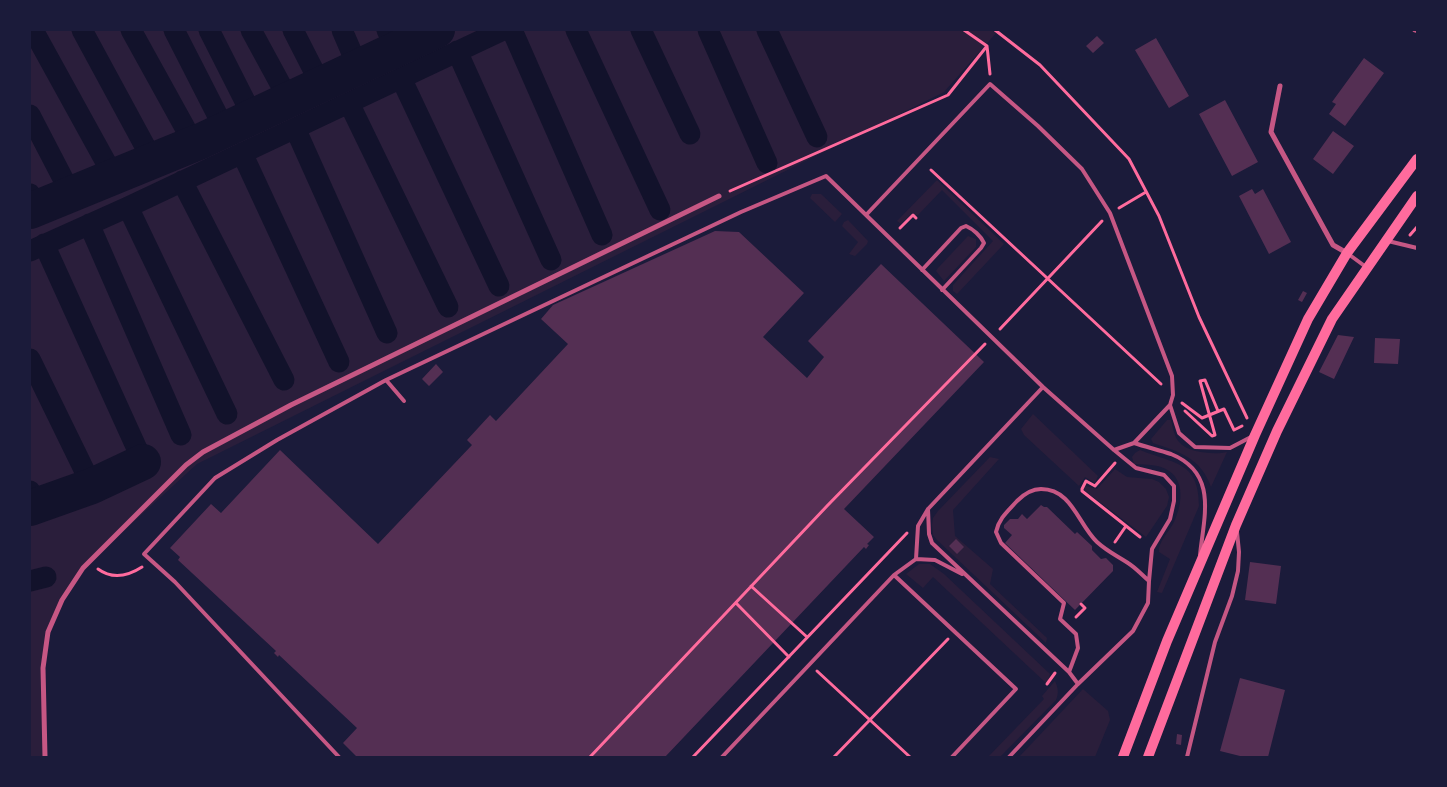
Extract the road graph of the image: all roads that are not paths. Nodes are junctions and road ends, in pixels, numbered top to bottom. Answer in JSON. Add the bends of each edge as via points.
{"nodes":[{"id":1,"x":1280,"y":86,"type":"dead end"},
{"id":2,"x":1417,"y":159,"type":"edge"},
{"id":3,"x":719,"y":196,"type":"road end"},
{"id":4,"x":1417,"y":196,"type":"edge"},
{"id":5,"x":866,"y":215,"type":"junction"},
{"id":6,"x":1386,"y":241,"type":"junction"},
{"id":7,"x":1417,"y":248,"type":"edge"},
{"id":8,"x":1347,"y":253,"type":"junction"},
{"id":9,"x":1367,"y":268,"type":"junction"},
{"id":10,"x":922,"y":270,"type":"junction"},
{"id":11,"x":942,"y":290,"type":"junction"},
{"id":12,"x":386,"y":380,"type":"junction"},
{"id":13,"x":1043,"y":387,"type":"junction"},
{"id":14,"x":404,"y":401,"type":"dead end"},
{"id":15,"x":1170,"y":405,"type":"junction"},
{"id":16,"x":1255,"y":435,"type":"junction"},
{"id":17,"x":1134,"y":443,"type":"junction"},
{"id":18,"x":1114,"y":450,"type":"junction"},
{"id":19,"x":928,"y":510,"type":"junction"},
{"id":20,"x":1236,"y":525,"type":"junction"},
{"id":21,"x":916,"y":559,"type":"junction"},
{"id":22,"x":1199,"y":567,"type":"junction"},
{"id":23,"x":894,"y":575,"type":"junction"},
{"id":24,"x":967,"y":576,"type":"junction"},
{"id":25,"x":1149,"y":581,"type":"junction"},
{"id":26,"x":1069,"y":672,"type":"junction"},
{"id":27,"x":1078,"y":684,"type":"junction"},
{"id":28,"x":45,"y":757,"type":"edge"},
{"id":29,"x":339,"y":757,"type":"edge"},
{"id":30,"x":722,"y":757,"type":"edge"},
{"id":31,"x":952,"y":757,"type":"edge"},
{"id":32,"x":1009,"y":757,"type":"edge"},
{"id":33,"x":1123,"y":757,"type":"edge"},
{"id":34,"x":1148,"y":757,"type":"edge"},
{"id":35,"x":1186,"y":757,"type":"edge"}],
"edges":[{"from":1,"to":8,"type":"street","via":[[1270,132],[1333,245]]},
{"from":2,"to":8,"type":"main road"},
{"from":3,"to":28,"type":"street","via":[[292,405],[203,452],[186,465],[83,568],[62,600],[48,632],[43,668]]},
{"from":4,"to":6,"type":"main road"},
{"from":5,"to":10,"type":"lane"},
{"from":5,"to":12,"type":"lane","via":[[826,176],[741,212]]},
{"from":5,"to":15,"type":"lane","via":[[990,84],[1082,170],[1110,213],[1172,376]]},
{"from":6,"to":7,"type":"lane"},
{"from":6,"to":9,"type":"main road"},
{"from":8,"to":9,"type":"lane"},
{"from":8,"to":16,"type":"main road","via":[[1308,319]]},
{"from":9,"to":20,"type":"main road","via":[[1332,319],[1277,431]]},
{"from":10,"to":11,"type":"lane"},
{"from":10,"to":11,"type":"lane","via":[[961,228],[970,227],[982,239],[981,248]]},
{"from":11,"to":13,"type":"lane"},
{"from":12,"to":14,"type":"lane"},
{"from":12,"to":29,"type":"lane","via":[[215,478],[144,554],[175,582]]},
{"from":13,"to":18,"type":"lane"},
{"from":13,"to":19,"type":"lane"},
{"from":15,"to":16,"type":"lane","via":[[1179,433],[1195,447],[1230,448]]},
{"from":15,"to":17,"type":"lane"},
{"from":16,"to":22,"type":"main road"},
{"from":17,"to":18,"type":"lane"},
{"from":17,"to":22,"type":"lane","via":[[1172,454],[1200,476],[1206,497]]},
{"from":18,"to":25,"type":"lane","via":[[1136,468],[1164,475],[1174,486],[1170,519],[1152,549]]},
{"from":19,"to":21,"type":"lane","via":[[918,526]]},
{"from":19,"to":24,"type":"lane","via":[[932,543]]},
{"from":20,"to":34,"type":"main road"},
{"from":20,"to":35,"type":"lane","via":[[1238,571],[1215,642]]},
{"from":21,"to":23,"type":"lane"},
{"from":21,"to":24,"type":"lane","via":[[935,560]]},
{"from":22,"to":33,"type":"main road"},
{"from":23,"to":30,"type":"lane"},
{"from":23,"to":31,"type":"lane","via":[[1016,690]]},
{"from":24,"to":26,"type":"lane"},
{"from":25,"to":26,"type":"lane","via":[[1088,534],[1069,502],[1048,489],[1037,489],[1022,496],[998,521],[996,532],[1001,543],[1064,603],[1060,619],[1076,634],[1078,648]]},
{"from":25,"to":27,"type":"lane","via":[[1148,603],[1133,630]]},
{"from":26,"to":27,"type":"lane"},
{"from":27,"to":32,"type":"lane"}]}
